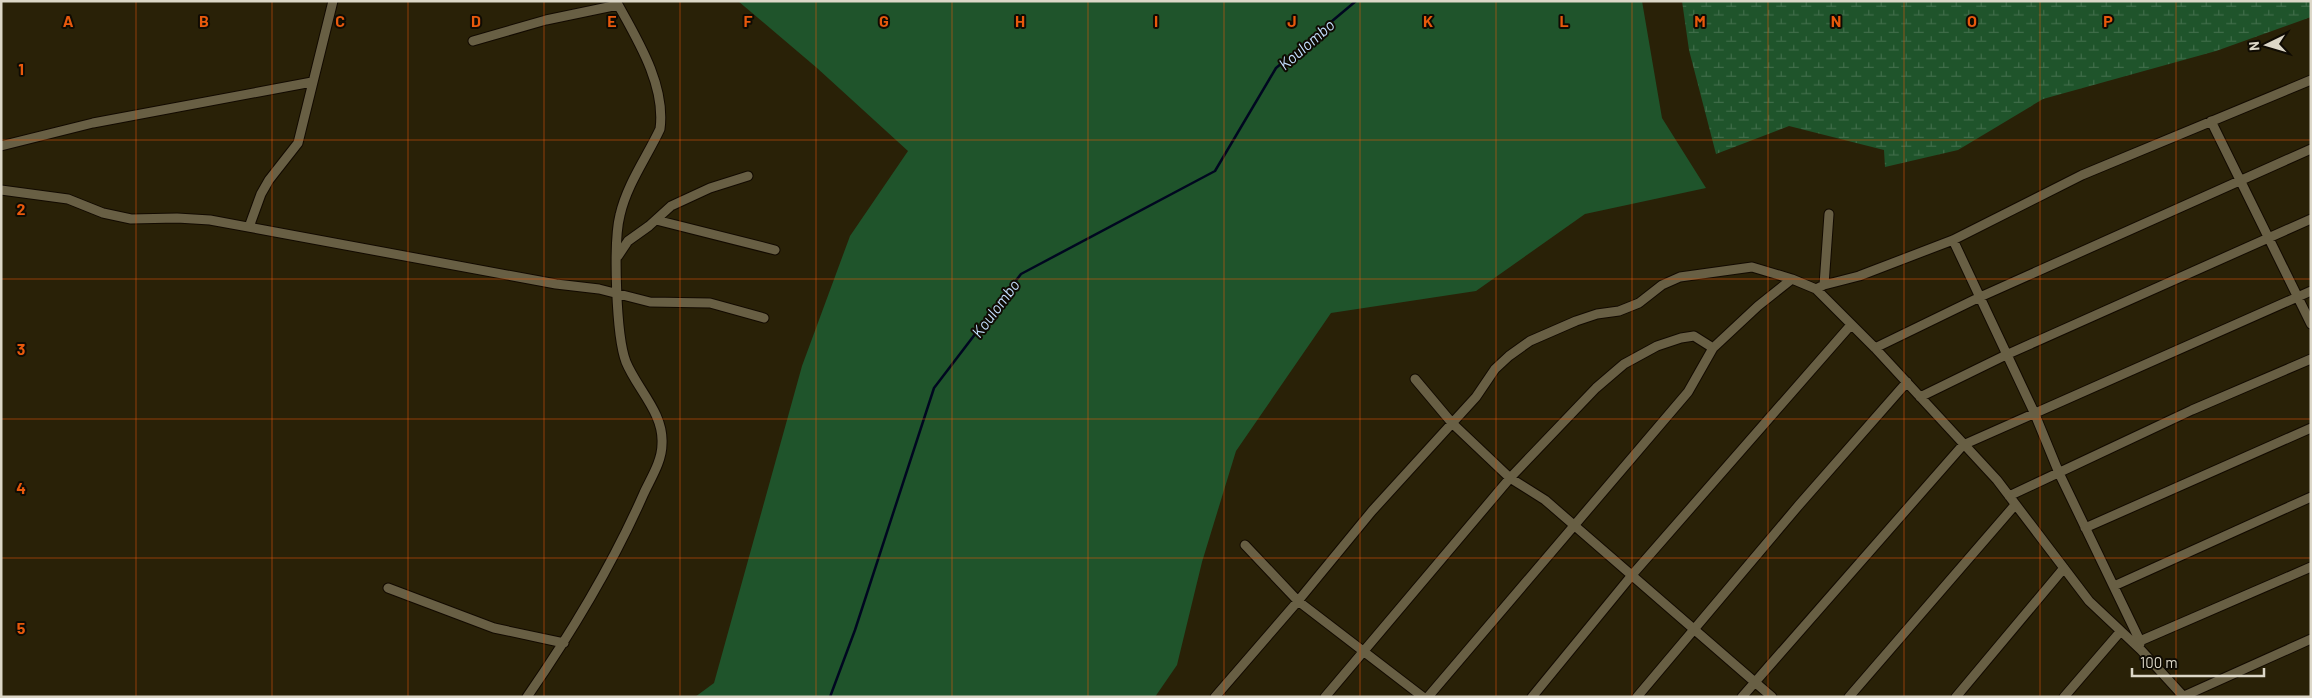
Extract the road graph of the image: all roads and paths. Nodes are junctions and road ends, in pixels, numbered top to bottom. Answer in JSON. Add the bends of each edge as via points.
{"nodes":[{"id":1,"x":333,"y":1,"type":"edge"},
{"id":2,"x":617,"y":3,"type":"edge"},
{"id":3,"x":473,"y":41,"type":"dead end"},
{"id":4,"x":2311,"y":80,"type":"edge"},
{"id":5,"x":312,"y":82,"type":"junction"},
{"id":6,"x":2211,"y":121,"type":"junction"},
{"id":7,"x":1,"y":146,"type":"edge"},
{"id":8,"x":2311,"y":149,"type":"edge"},
{"id":9,"x":748,"y":176,"type":"dead end"},
{"id":10,"x":2240,"y":182,"type":"junction"},
{"id":11,"x":1,"y":190,"type":"edge"},
{"id":12,"x":1829,"y":214,"type":"dead end"},
{"id":13,"x":2311,"y":219,"type":"edge"},
{"id":14,"x":656,"y":220,"type":"junction"},
{"id":15,"x":249,"y":227,"type":"junction"},
{"id":16,"x":2268,"y":238,"type":"junction"},
{"id":17,"x":1953,"y":240,"type":"junction"},
{"id":18,"x":775,"y":250,"type":"dead end"},
{"id":19,"x":618,"y":256,"type":"junction"},
{"id":20,"x":1792,"y":279,"type":"junction"},
{"id":21,"x":1820,"y":287,"type":"junction"},
{"id":22,"x":2311,"y":290,"type":"edge"},
{"id":23,"x":618,"y":295,"type":"junction"},
{"id":24,"x":1980,"y":297,"type":"junction"},
{"id":25,"x":2297,"y":297,"type":"junction"},
{"id":26,"x":764,"y":318,"type":"dead end"},
{"id":27,"x":2311,"y":324,"type":"edge"},
{"id":28,"x":1850,"y":326,"type":"junction"},
{"id":29,"x":1713,"y":348,"type":"junction"},
{"id":30,"x":1875,"y":348,"type":"junction"},
{"id":31,"x":2006,"y":355,"type":"junction"},
{"id":32,"x":2311,"y":359,"type":"edge"},
{"id":33,"x":1415,"y":379,"type":"dead end"},
{"id":34,"x":1907,"y":382,"type":"junction"},
{"id":35,"x":1920,"y":397,"type":"junction"},
{"id":36,"x":2034,"y":412,"type":"junction"},
{"id":37,"x":1452,"y":423,"type":"junction"},
{"id":38,"x":2311,"y":428,"type":"edge"},
{"id":39,"x":1963,"y":445,"type":"junction"},
{"id":40,"x":2059,"y":473,"type":"junction"},
{"id":41,"x":1510,"y":478,"type":"junction"},
{"id":42,"x":2009,"y":496,"type":"junction"},
{"id":43,"x":2311,"y":497,"type":"edge"},
{"id":44,"x":2015,"y":505,"type":"junction"},
{"id":45,"x":1574,"y":525,"type":"junction"},
{"id":46,"x":2085,"y":528,"type":"junction"},
{"id":47,"x":1244,"y":545,"type":"dead end"},
{"id":48,"x":2311,"y":567,"type":"edge"},
{"id":49,"x":2064,"y":568,"type":"junction"},
{"id":50,"x":1632,"y":575,"type":"junction"},
{"id":51,"x":2114,"y":586,"type":"junction"},
{"id":52,"x":388,"y":588,"type":"dead end"},
{"id":53,"x":1298,"y":601,"type":"junction"},
{"id":54,"x":1694,"y":631,"type":"junction"},
{"id":55,"x":2120,"y":632,"type":"junction"},
{"id":56,"x":2311,"y":639,"type":"edge"},
{"id":57,"x":564,"y":644,"type":"junction"},
{"id":58,"x":2140,"y":645,"type":"junction"},
{"id":59,"x":1365,"y":651,"type":"junction"},
{"id":60,"x":1755,"y":682,"type":"junction"},
{"id":61,"x":2180,"y":695,"type":"edge"},
{"id":62,"x":527,"y":697,"type":"edge"},
{"id":63,"x":1215,"y":697,"type":"edge"},
{"id":64,"x":1325,"y":697,"type":"edge"},
{"id":65,"x":1423,"y":697,"type":"edge"},
{"id":66,"x":1428,"y":697,"type":"edge"},
{"id":67,"x":1532,"y":697,"type":"edge"},
{"id":68,"x":1637,"y":697,"type":"edge"},
{"id":69,"x":1742,"y":697,"type":"edge"},
{"id":70,"x":1772,"y":697,"type":"edge"},
{"id":71,"x":1848,"y":697,"type":"edge"},
{"id":72,"x":1956,"y":697,"type":"edge"},
{"id":73,"x":2064,"y":697,"type":"edge"}],
"edges":[{"from":1,"to":5,"type":"street"},
{"from":2,"to":3,"type":"street"},
{"from":2,"to":19,"type":"street","via":[[638,38],[662,117],[660,129],[625,197],[620,215]]},
{"from":4,"to":6,"type":"street"},
{"from":5,"to":7,"type":"street","via":[[93,123]]},
{"from":5,"to":15,"type":"street","via":[[298,143],[269,180]]},
{"from":6,"to":10,"type":"street"},
{"from":6,"to":17,"type":"street","via":[[2082,175]]},
{"from":8,"to":10,"type":"street"},
{"from":9,"to":14,"type":"street","via":[[688,197],[671,206]]},
{"from":10,"to":16,"type":"street"},
{"from":10,"to":24,"type":"street"},
{"from":11,"to":15,"type":"street","via":[[68,199],[125,218],[191,218]]},
{"from":12,"to":21,"type":"street"},
{"from":13,"to":16,"type":"street"},
{"from":14,"to":18,"type":"street"},
{"from":14,"to":19,"type":"street","via":[[628,241]]},
{"from":15,"to":23,"type":"street"},
{"from":16,"to":25,"type":"street"},
{"from":16,"to":31,"type":"street"},
{"from":17,"to":21,"type":"street","via":[[1859,276]]},
{"from":17,"to":24,"type":"street"},
{"from":19,"to":23,"type":"street"},
{"from":20,"to":21,"type":"street"},
{"from":20,"to":29,"type":"street"},
{"from":20,"to":37,"type":"street","via":[[1752,267],[1680,276],[1639,303],[1619,311],[1597,314],[1530,341],[1495,368],[1476,397]]},
{"from":21,"to":28,"type":"street"},
{"from":22,"to":25,"type":"street"},
{"from":23,"to":26,"type":"street","via":[[650,302],[710,303]]},
{"from":23,"to":57,"type":"street","via":[[626,362],[660,424],[662,447],[634,516]]},
{"from":24,"to":30,"type":"street"},
{"from":24,"to":31,"type":"street"},
{"from":25,"to":27,"type":"street"},
{"from":25,"to":36,"type":"street"},
{"from":28,"to":30,"type":"street"},
{"from":28,"to":50,"type":"street"},
{"from":29,"to":41,"type":"street","via":[[1694,336],[1681,338],[1657,346],[1624,364],[1596,388]]},
{"from":29,"to":45,"type":"street","via":[[1688,392]]},
{"from":30,"to":34,"type":"street"},
{"from":31,"to":35,"type":"street"},
{"from":31,"to":36,"type":"street"},
{"from":32,"to":40,"type":"street","via":[[2192,410]]},
{"from":33,"to":37,"type":"street"},
{"from":34,"to":35,"type":"street"},
{"from":34,"to":54,"type":"street"},
{"from":35,"to":39,"type":"street"},
{"from":36,"to":39,"type":"street"},
{"from":36,"to":40,"type":"street"},
{"from":37,"to":41,"type":"street"},
{"from":37,"to":53,"type":"street","via":[[1372,511]]},
{"from":38,"to":46,"type":"street"},
{"from":39,"to":42,"type":"street"},
{"from":39,"to":60,"type":"street"},
{"from":40,"to":42,"type":"street"},
{"from":40,"to":46,"type":"street"},
{"from":41,"to":45,"type":"street","via":[[1545,500]]},
{"from":41,"to":59,"type":"street"},
{"from":42,"to":44,"type":"street"},
{"from":43,"to":51,"type":"street"},
{"from":44,"to":49,"type":"street"},
{"from":44,"to":71,"type":"street"},
{"from":45,"to":50,"type":"street"},
{"from":45,"to":66,"type":"street"},
{"from":46,"to":51,"type":"street"},
{"from":47,"to":53,"type":"street"},
{"from":48,"to":58,"type":"street"},
{"from":49,"to":55,"type":"street","via":[[2089,601]]},
{"from":49,"to":72,"type":"street"},
{"from":50,"to":54,"type":"street"},
{"from":50,"to":67,"type":"street"},
{"from":51,"to":58,"type":"street"},
{"from":52,"to":57,"type":"street","via":[[494,628]]},
{"from":53,"to":59,"type":"street"},
{"from":53,"to":63,"type":"street"},
{"from":54,"to":60,"type":"street"},
{"from":54,"to":68,"type":"street"},
{"from":55,"to":58,"type":"street"},
{"from":55,"to":73,"type":"street"},
{"from":56,"to":61,"type":"street"},
{"from":57,"to":62,"type":"street"},
{"from":58,"to":61,"type":"street"},
{"from":59,"to":64,"type":"street"},
{"from":59,"to":65,"type":"street"},
{"from":60,"to":69,"type":"street"},
{"from":60,"to":70,"type":"street"}]}
